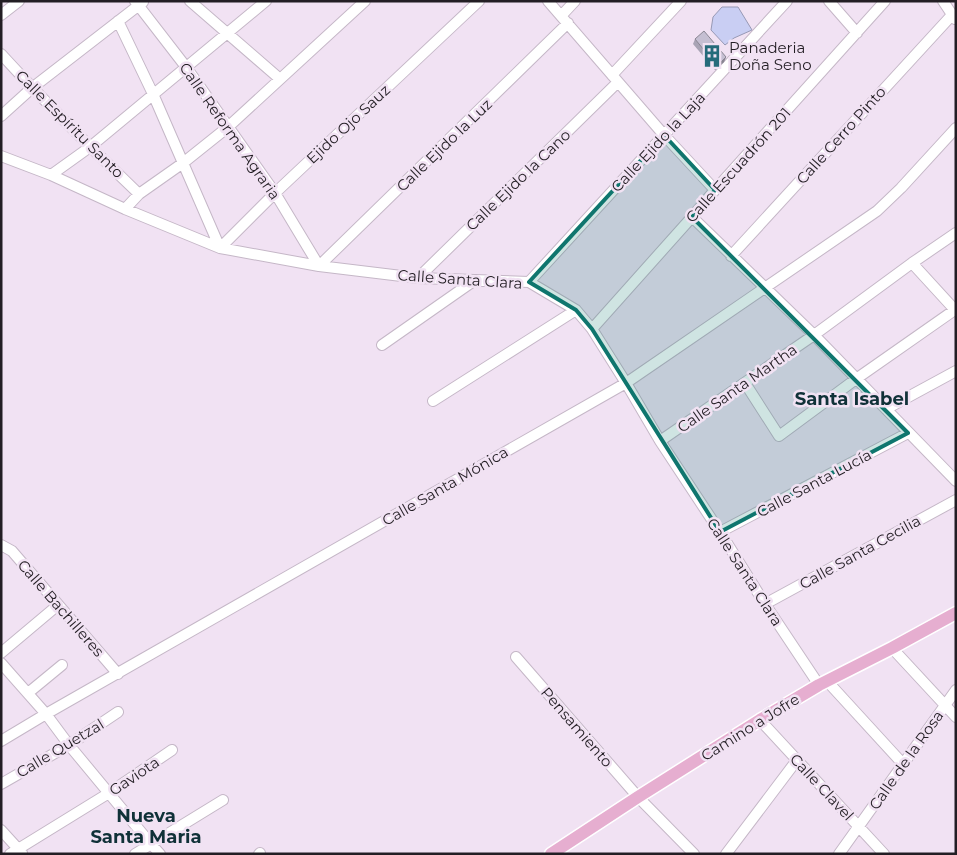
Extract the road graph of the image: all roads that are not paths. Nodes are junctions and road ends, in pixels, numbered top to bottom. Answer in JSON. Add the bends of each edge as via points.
{"nodes":[{"id":1,"x":19,"y":1,"type":"edge"},
{"id":2,"x":190,"y":1,"type":"edge"},
{"id":3,"x":266,"y":1,"type":"edge"},
{"id":4,"x":365,"y":1,"type":"edge"},
{"id":5,"x":479,"y":1,"type":"edge"},
{"id":6,"x":548,"y":1,"type":"edge"},
{"id":7,"x":575,"y":1,"type":"edge"},
{"id":8,"x":681,"y":1,"type":"edge"},
{"id":9,"x":786,"y":1,"type":"edge"},
{"id":10,"x":829,"y":1,"type":"edge"},
{"id":11,"x":885,"y":1,"type":"edge"},
{"id":12,"x":943,"y":1,"type":"edge"},
{"id":13,"x":139,"y":3,"type":"edge"},
{"id":14,"x":1,"y":16,"type":"edge"},
{"id":15,"x":954,"y":17,"type":"edge"},
{"id":16,"x":565,"y":20,"type":"junction"},
{"id":17,"x":118,"y":21,"type":"junction"},
{"id":18,"x":227,"y":33,"type":"junction"},
{"id":19,"x":857,"y":33,"type":"junction"},
{"id":20,"x":1,"y":54,"type":"edge"},
{"id":21,"x":186,"y":67,"type":"junction"},
{"id":22,"x":615,"y":78,"type":"junction"},
{"id":23,"x":280,"y":79,"type":"junction"},
{"id":24,"x":32,"y":88,"type":"junction"},
{"id":25,"x":153,"y":94,"type":"junction"},
{"id":26,"x":1,"y":116,"type":"edge"},
{"id":27,"x":228,"y":127,"type":"junction"},
{"id":28,"x":954,"y":133,"type":"edge"},
{"id":29,"x":664,"y":135,"type":"junction"},
{"id":30,"x":90,"y":147,"type":"junction"},
{"id":31,"x":1,"y":156,"type":"edge"},
{"id":32,"x":184,"y":162,"type":"junction"},
{"id":33,"x":51,"y":174,"type":"junction"},
{"id":34,"x":714,"y":190,"type":"junction"},
{"id":35,"x":275,"y":193,"type":"junction"},
{"id":36,"x":139,"y":194,"type":"junction"},
{"id":37,"x":125,"y":209,"type":"junction"},
{"id":38,"x":692,"y":217,"type":"junction"},
{"id":39,"x":956,"y":234,"type":"edge"},
{"id":40,"x":220,"y":248,"type":"junction"},
{"id":41,"x":731,"y":256,"type":"junction"},
{"id":42,"x":912,"y":263,"type":"junction"},
{"id":43,"x":319,"y":266,"type":"junction"},
{"id":44,"x":418,"y":278,"type":"junction"},
{"id":45,"x":475,"y":280,"type":"junction"},
{"id":46,"x":528,"y":282,"type":"junction"},
{"id":47,"x":765,"y":288,"type":"junction"},
{"id":48,"x":576,"y":310,"type":"junction"},
{"id":49,"x":955,"y":310,"type":"edge"},
{"id":50,"x":592,"y":329,"type":"junction"},
{"id":51,"x":814,"y":336,"type":"junction"},
{"id":52,"x":382,"y":345,"type":"dead end"},
{"id":53,"x":956,"y":371,"type":"edge"},
{"id":54,"x":856,"y":379,"type":"junction"},
{"id":55,"x":626,"y":383,"type":"junction"},
{"id":56,"x":745,"y":383,"type":"junction"},
{"id":57,"x":433,"y":401,"type":"dead end"},
{"id":58,"x":886,"y":409,"type":"junction"},
{"id":59,"x":908,"y":433,"type":"junction"},
{"id":60,"x":660,"y":441,"type":"junction"},
{"id":61,"x":956,"y":481,"type":"edge"},
{"id":62,"x":956,"y":500,"type":"edge"},
{"id":63,"x":720,"y":532,"type":"junction"},
{"id":64,"x":1,"y":545,"type":"edge"},
{"id":65,"x":765,"y":604,"type":"junction"},
{"id":66,"x":58,"y":605,"type":"junction"},
{"id":67,"x":955,"y":614,"type":"edge"},
{"id":68,"x":892,"y":648,"type":"junction"},
{"id":69,"x":1,"y":653,"type":"edge"},
{"id":70,"x":516,"y":657,"type":"dead end"},
{"id":71,"x":1,"y":662,"type":"edge"},
{"id":72,"x":62,"y":665,"type":"dead end"},
{"id":73,"x":118,"y":674,"type":"junction"},
{"id":74,"x":823,"y":683,"type":"junction"},
{"id":75,"x":956,"y":690,"type":"edge"},
{"id":76,"x":28,"y":693,"type":"junction"},
{"id":77,"x":945,"y":705,"type":"junction"},
{"id":78,"x":118,"y":712,"type":"dead end"},
{"id":79,"x":46,"y":714,"type":"junction"},
{"id":80,"x":956,"y":717,"type":"edge"},
{"id":81,"x":760,"y":720,"type":"junction"},
{"id":82,"x":1,"y":741,"type":"edge"},
{"id":83,"x":68,"y":745,"type":"junction"},
{"id":84,"x":172,"y":750,"type":"dead end"},
{"id":85,"x":797,"y":760,"type":"junction"},
{"id":86,"x":903,"y":764,"type":"junction"},
{"id":87,"x":1,"y":784,"type":"edge"},
{"id":88,"x":109,"y":793,"type":"junction"},
{"id":89,"x":638,"y":797,"type":"junction"},
{"id":90,"x":223,"y":800,"type":"dead end"},
{"id":91,"x":858,"y":826,"type":"junction"},
{"id":92,"x":1,"y":830,"type":"edge"},
{"id":93,"x":150,"y":844,"type":"junction"},
{"id":94,"x":568,"y":850,"type":"edge"},
{"id":95,"x":17,"y":852,"type":"edge"},
{"id":96,"x":135,"y":854,"type":"edge"},
{"id":97,"x":160,"y":854,"type":"edge"},
{"id":98,"x":551,"y":854,"type":"edge"},
{"id":99,"x":694,"y":854,"type":"edge"},
{"id":100,"x":726,"y":854,"type":"edge"},
{"id":101,"x":839,"y":854,"type":"edge"},
{"id":102,"x":884,"y":854,"type":"edge"}],
"edges":[{"from":1,"to":14,"type":"street"},
{"from":2,"to":18,"type":"street"},
{"from":3,"to":18,"type":"street"},
{"from":4,"to":23,"type":"street"},
{"from":5,"to":35,"type":"street","name":"Ejido Ojo Sauz"},
{"from":6,"to":16,"type":"street"},
{"from":7,"to":16,"type":"street","name":"Calle Ejido la Luz"},
{"from":8,"to":22,"type":"street","name":"Calle Ejido la Cano"},
{"from":9,"to":29,"type":"street","name":"Calle Ejido la Laja"},
{"from":10,"to":19,"type":"street"},
{"from":11,"to":19,"type":"street","name":"Calle Escuadrón 201"},
{"from":12,"to":15,"type":"street"},
{"from":13,"to":17,"type":"street"},
{"from":13,"to":21,"type":"street","name":"Calle Reforma Agraria"},
{"from":15,"to":41,"type":"street","name":"Calle Cerro Pinto"},
{"from":16,"to":22,"type":"street"},
{"from":16,"to":43,"type":"street","name":"Calle Ejido la Luz"},
{"from":17,"to":24,"type":"street"},
{"from":17,"to":25,"type":"street"},
{"from":18,"to":21,"type":"street"},
{"from":18,"to":23,"type":"street"},
{"from":19,"to":34,"type":"street","name":"Calle Escuadrón 201"},
{"from":20,"to":24,"type":"street","name":"Calle Espíritu Santo"},
{"from":21,"to":25,"type":"street"},
{"from":21,"to":27,"type":"street","name":"Calle Reforma Agraria"},
{"from":22,"to":29,"type":"street"},
{"from":22,"to":44,"type":"street","name":"Calle Ejido la Cano"},
{"from":23,"to":27,"type":"street"},
{"from":24,"to":26,"type":"street"},
{"from":24,"to":30,"type":"street","name":"Calle Espíritu Santo"},
{"from":25,"to":30,"type":"street"},
{"from":25,"to":32,"type":"street"},
{"from":27,"to":32,"type":"street"},
{"from":27,"to":35,"type":"street","name":"Calle Reforma Agraria"},
{"from":28,"to":47,"type":"street","name":"Calle Santa Mónica","via":[[877,211]]},
{"from":29,"to":34,"type":"street"},
{"from":29,"to":46,"type":"street","name":"Calle Ejido la Laja"},
{"from":30,"to":33,"type":"street"},
{"from":30,"to":36,"type":"street","name":"Calle Espíritu Santo"},
{"from":31,"to":33,"type":"street","name":"Calle Santa Clara"},
{"from":32,"to":36,"type":"street"},
{"from":32,"to":40,"type":"street"},
{"from":33,"to":37,"type":"street","name":"Calle Santa Clara"},
{"from":34,"to":38,"type":"street","name":"Calle Escuadrón 201"},
{"from":35,"to":40,"type":"street","name":"Ejido Ojo Sauz"},
{"from":35,"to":43,"type":"street","name":"Calle Reforma Agraria"},
{"from":36,"to":37,"type":"street"},
{"from":37,"to":40,"type":"street","name":"Calle Santa Clara"},
{"from":38,"to":41,"type":"street"},
{"from":38,"to":50,"type":"street","name":"Calle Escuadrón 201"},
{"from":39,"to":42,"type":"street","name":"Calle Santa Martha"},
{"from":40,"to":43,"type":"street","name":"Calle Santa Clara"},
{"from":41,"to":47,"type":"street"},
{"from":42,"to":49,"type":"street"},
{"from":42,"to":51,"type":"street","name":"Calle Santa Martha"},
{"from":43,"to":44,"type":"street","name":"Calle Santa Clara"},
{"from":44,"to":45,"type":"street","name":"Calle Santa Clara"},
{"from":45,"to":46,"type":"street","name":"Calle Santa Clara"},
{"from":45,"to":52,"type":"street"},
{"from":46,"to":48,"type":"street","name":"Calle Santa Clara"},
{"from":47,"to":51,"type":"street"},
{"from":47,"to":55,"type":"street","name":"Calle Santa Mónica"},
{"from":48,"to":50,"type":"street","name":"Calle Santa Clara"},
{"from":48,"to":57,"type":"street"},
{"from":49,"to":54,"type":"street"},
{"from":50,"to":55,"type":"street","name":"Calle Santa Clara"},
{"from":51,"to":54,"type":"street"},
{"from":51,"to":56,"type":"street","name":"Calle Santa Martha"},
{"from":53,"to":58,"type":"street"},
{"from":54,"to":56,"type":"street","via":[[779,436]]},
{"from":54,"to":58,"type":"street"},
{"from":55,"to":60,"type":"street","name":"Calle Santa Clara"},
{"from":55,"to":73,"type":"street","name":"Calle Santa Mónica"},
{"from":56,"to":60,"type":"street","name":"Calle Santa Martha"},
{"from":58,"to":59,"type":"street"},
{"from":59,"to":61,"type":"street"},
{"from":59,"to":63,"type":"street","name":"Calle Santa Lucía"},
{"from":60,"to":63,"type":"street","name":"Calle Santa Clara"},
{"from":62,"to":65,"type":"street","name":"Calle Santa Cecilia"},
{"from":63,"to":65,"type":"street","name":"Calle Santa Clara"},
{"from":64,"to":66,"type":"street","name":"Calle Bachilleres","via":[[12,551]]},
{"from":65,"to":74,"type":"street","name":"Calle Santa Clara"},
{"from":66,"to":69,"type":"street"},
{"from":66,"to":73,"type":"street","name":"Calle Bachilleres"},
{"from":67,"to":68,"type":"main road","name":"Camino a Jofre"},
{"from":68,"to":74,"type":"main road","name":"Camino a Jofre"},
{"from":68,"to":77,"type":"street"},
{"from":70,"to":89,"type":"street","name":"Pensamiento"},
{"from":71,"to":76,"type":"street"},
{"from":72,"to":76,"type":"street"},
{"from":73,"to":79,"type":"street","name":"Calle Santa Mónica"},
{"from":74,"to":81,"type":"main road","name":"Camino a Jofre"},
{"from":74,"to":86,"type":"street","name":"Calle Santa Clara"},
{"from":75,"to":77,"type":"street","name":"Calle de la Rosa"},
{"from":76,"to":79,"type":"street"},
{"from":77,"to":80,"type":"street"},
{"from":77,"to":86,"type":"street","name":"Calle de la Rosa"},
{"from":78,"to":83,"type":"street","name":"Calle Quetzal"},
{"from":79,"to":82,"type":"street","name":"Calle Santa Mónica"},
{"from":79,"to":83,"type":"street"},
{"from":81,"to":85,"type":"street","name":"Calle Clavel"},
{"from":81,"to":89,"type":"main road","name":"Camino a Jofre"},
{"from":83,"to":87,"type":"street","name":"Calle Quetzal"},
{"from":83,"to":88,"type":"street"},
{"from":84,"to":88,"type":"street","name":"Gaviota"},
{"from":85,"to":91,"type":"street","name":"Calle Clavel"},
{"from":85,"to":100,"type":"street"},
{"from":86,"to":91,"type":"street","name":"Calle de la Rosa"},
{"from":88,"to":93,"type":"street"},
{"from":88,"to":95,"type":"street","name":"Gaviota"},
{"from":89,"to":94,"type":"main road","name":"Camino a Jofre"},
{"from":89,"to":99,"type":"street","name":"Pensamiento"},
{"from":90,"to":93,"type":"street"},
{"from":91,"to":101,"type":"street","name":"Calle de la Rosa"},
{"from":91,"to":102,"type":"street","name":"Calle Clavel"},
{"from":92,"to":95,"type":"street"},
{"from":93,"to":96,"type":"street"},
{"from":93,"to":97,"type":"street"},
{"from":94,"to":98,"type":"main road","name":"Camino a Jofre"}]}
